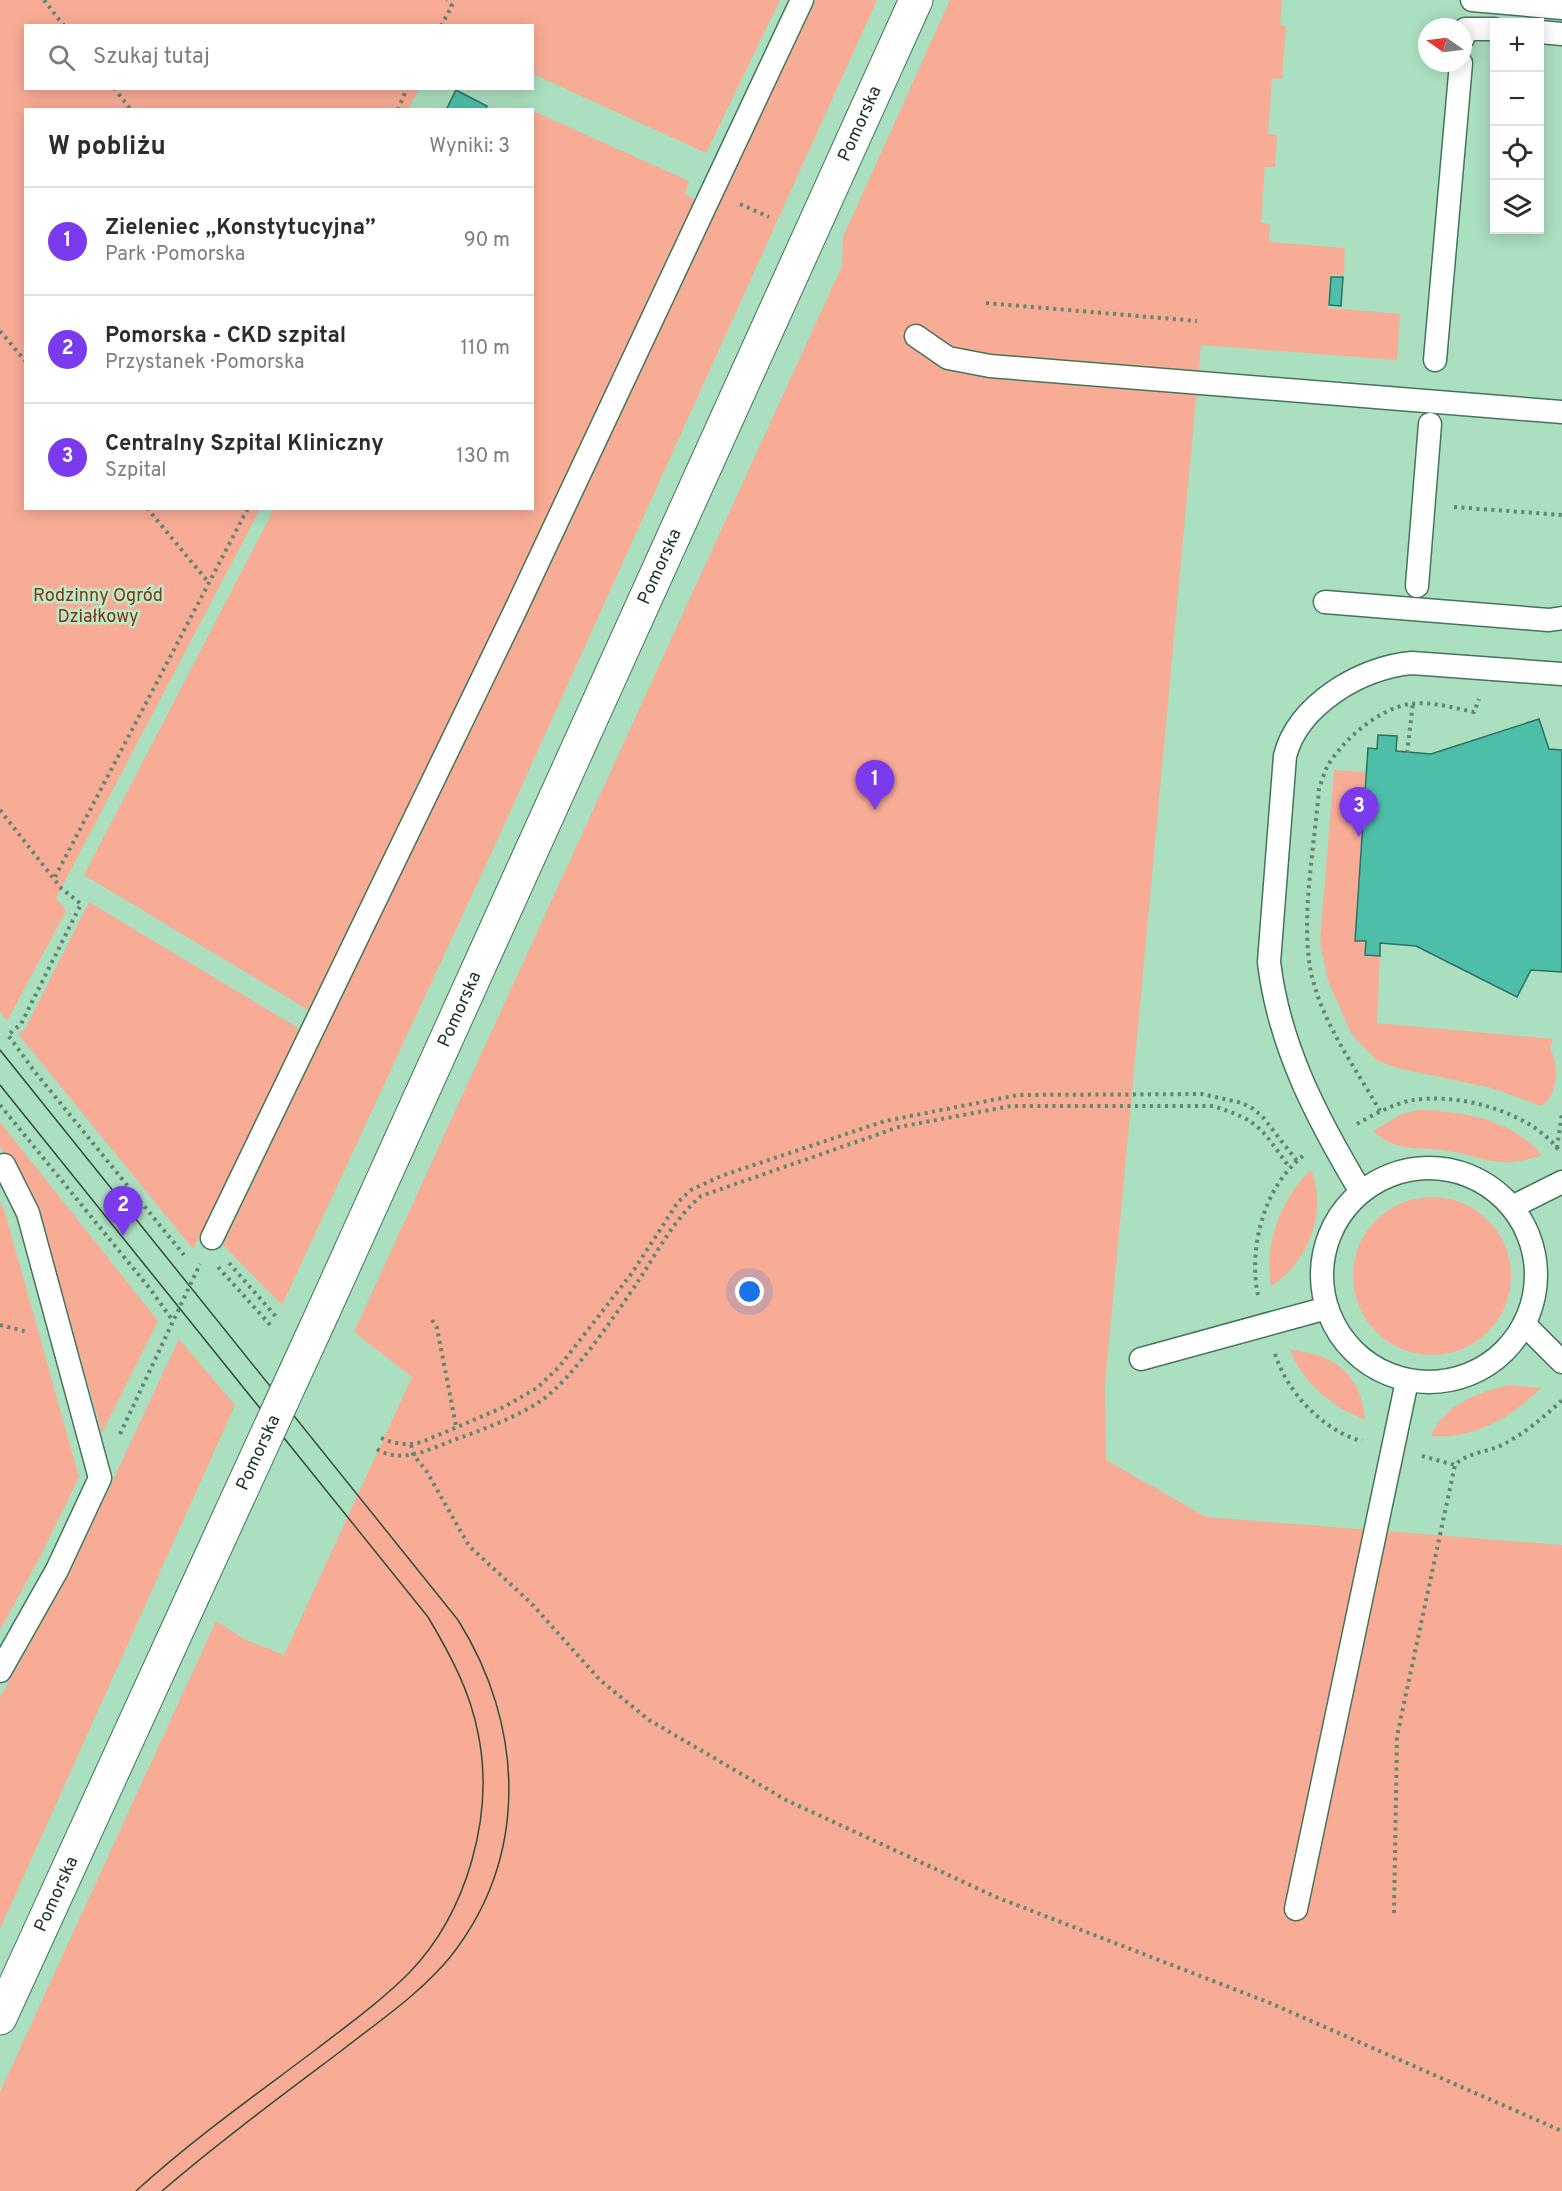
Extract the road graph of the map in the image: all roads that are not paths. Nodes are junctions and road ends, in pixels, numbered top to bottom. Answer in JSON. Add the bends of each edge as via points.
{"nodes":[{"id":1,"x":802,"y":0,"type":"edge"},
{"id":2,"x":916,"y":0,"type":"edge"},
{"id":3,"x":1472,"y":0,"type":"edge"},
{"id":4,"x":1562,"y":8,"type":"edge"},
{"id":5,"x":1472,"y":27,"type":"edge"},
{"id":6,"x":1490,"y":29,"type":"edge"},
{"id":7,"x":1544,"y":32,"type":"edge"},
{"id":8,"x":1562,"y":34,"type":"edge"},
{"id":9,"x":1460,"y":72,"type":"edge"},
{"id":10,"x":916,"y":336,"type":"dead end"},
{"id":11,"x":1435,"y":360,"type":"dead end"},
{"id":12,"x":1562,"y":412,"type":"edge"},
{"id":13,"x":1430,"y":424,"type":"dead end"},
{"id":14,"x":1417,"y":580,"type":"dead end"},
{"id":15,"x":1325,"y":602,"type":"dead end"},
{"id":16,"x":1562,"y":618,"type":"edge"},
{"id":17,"x":1562,"y":674,"type":"edge"},
{"id":18,"x":4,"y":1165,"type":"dead end"},
{"id":19,"x":1562,"y":1182,"type":"edge"},
{"id":20,"x":1361,"y":1192,"type":"junction"},
{"id":21,"x":1514,"y":1206,"type":"junction"},
{"id":22,"x":209,"y":1244,"type":"road end"},
{"id":23,"x":1327,"y":1308,"type":"junction"},
{"id":24,"x":1524,"y":1324,"type":"junction"},
{"id":25,"x":1141,"y":1359,"type":"dead end"},
{"id":26,"x":1562,"y":1362,"type":"edge"},
{"id":27,"x":1407,"y":1381,"type":"junction"},
{"id":28,"x":0,"y":1671,"type":"edge"},
{"id":29,"x":1296,"y":1909,"type":"dead end"},
{"id":30,"x":0,"y":2018,"type":"edge"}],
"edges":[{"from":1,"to":22,"type":"lane","via":[[525,590]]},
{"from":2,"to":30,"type":"street","name":"Pomorska","bridge":true},
{"from":3,"to":4,"type":"lane"},
{"from":5,"to":6,"type":"lane"},
{"from":7,"to":8,"type":"lane"},
{"from":9,"to":11,"type":"lane"},
{"from":10,"to":12,"type":"lane","via":[[948,358],[990,366]]},
{"from":13,"to":14,"type":"lane"},
{"from":15,"to":16,"type":"lane"},
{"from":17,"to":20,"type":"lane","via":[[1412,657],[1369,672],[1340,689],[1309,713],[1288,742],[1269,962],[1272,990],[1301,1080]]},
{"from":18,"to":28,"type":"lane","via":[[28,1213],[100,1478],[57,1570]]},
{"from":19,"to":21,"type":"lane"},
{"from":20,"to":21,"type":"lane","via":[[1386,1177],[1414,1169],[1444,1169],[1473,1177]]},
{"from":20,"to":23,"type":"lane","via":[[1346,1207],[1326,1245],[1322,1287]]},
{"from":21,"to":24,"type":"lane","via":[[1530,1240],[1536,1269],[1533,1297]]},
{"from":23,"to":25,"type":"lane"},
{"from":23,"to":27,"type":"lane","via":[[1338,1333],[1357,1355],[1380,1371]]},
{"from":24,"to":26,"type":"lane"},
{"from":24,"to":27,"type":"lane","via":[[1503,1352],[1475,1372],[1442,1382]]},
{"from":27,"to":29,"type":"lane"}]}
